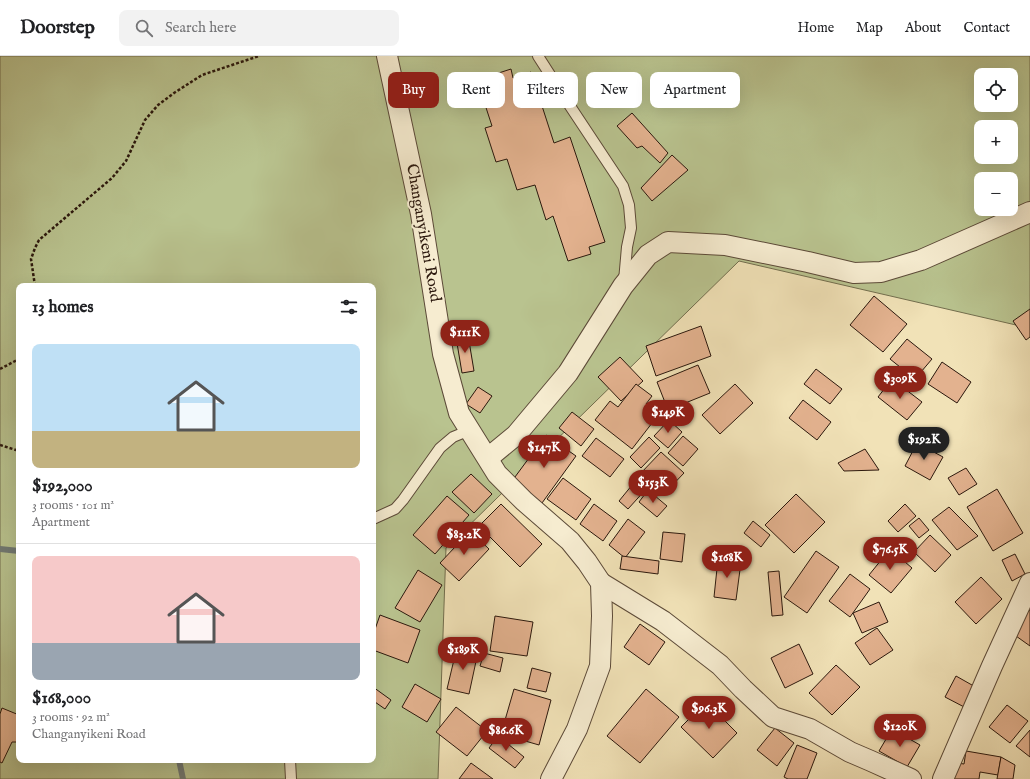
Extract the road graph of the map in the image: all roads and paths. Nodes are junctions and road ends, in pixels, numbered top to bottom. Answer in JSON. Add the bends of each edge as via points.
{"nodes":[{"id":1,"x":259,"y":56,"type":"edge"},
{"id":2,"x":387,"y":56,"type":"edge"},
{"id":3,"x":538,"y":56,"type":"edge"},
{"id":4,"x":1030,"y":212,"type":"edge"},
{"id":5,"x":35,"y":283,"type":"edge"},
{"id":6,"x":623,"y":286,"type":"junction"},
{"id":7,"x":16,"y":362,"type":"edge"},
{"id":8,"x":0,"y":369,"type":"edge"},
{"id":9,"x":470,"y":430,"type":"junction"},
{"id":10,"x":0,"y":445,"type":"edge"},
{"id":11,"x":16,"y":449,"type":"edge"},
{"id":12,"x":488,"y":458,"type":"junction"},
{"id":13,"x":376,"y":518,"type":"edge"},
{"id":14,"x":601,"y":583,"type":"junction"},
{"id":15,"x":1030,"y":583,"type":"edge"},
{"id":16,"x":290,"y":763,"type":"edge"},
{"id":17,"x":291,"y":779,"type":"edge"},
{"id":18,"x":551,"y":779,"type":"edge"},
{"id":19,"x":911,"y":779,"type":"edge"},
{"id":20,"x":943,"y":779,"type":"edge"}],
"edges":[{"from":1,"to":5,"type":"path","via":[[202,75],[158,105],[145,120],[126,161],[112,178],[39,240],[31,259]]},
{"from":2,"to":9,"type":"street","name":"Changanyikeni Road","via":[[421,214],[443,354],[459,413]]},
{"from":3,"to":6,"type":"lane","via":[[623,186],[629,206],[630,228]]},
{"from":4,"to":6,"type":"street","via":[[921,260],[881,272],[854,273],[725,245],[668,242],[648,255]]},
{"from":6,"to":12,"type":"street","via":[[568,373],[516,435]]},
{"from":7,"to":8,"type":"path"},
{"from":9,"to":12,"type":"street","name":"Changanyikeni Road"},
{"from":9,"to":13,"type":"lane","via":[[453,437],[440,448],[395,509]]},
{"from":10,"to":11,"type":"path"},
{"from":12,"to":14,"type":"street","name":"Changanyikeni Road","via":[[497,474],[570,541]]},
{"from":14,"to":18,"type":"street","via":[[600,666],[577,729]]},
{"from":14,"to":19,"type":"street","via":[[663,621],[720,665],[773,717],[810,729],[850,752]]},
{"from":15,"to":20,"type":"street"},
{"from":16,"to":17,"type":"lane"}]}
